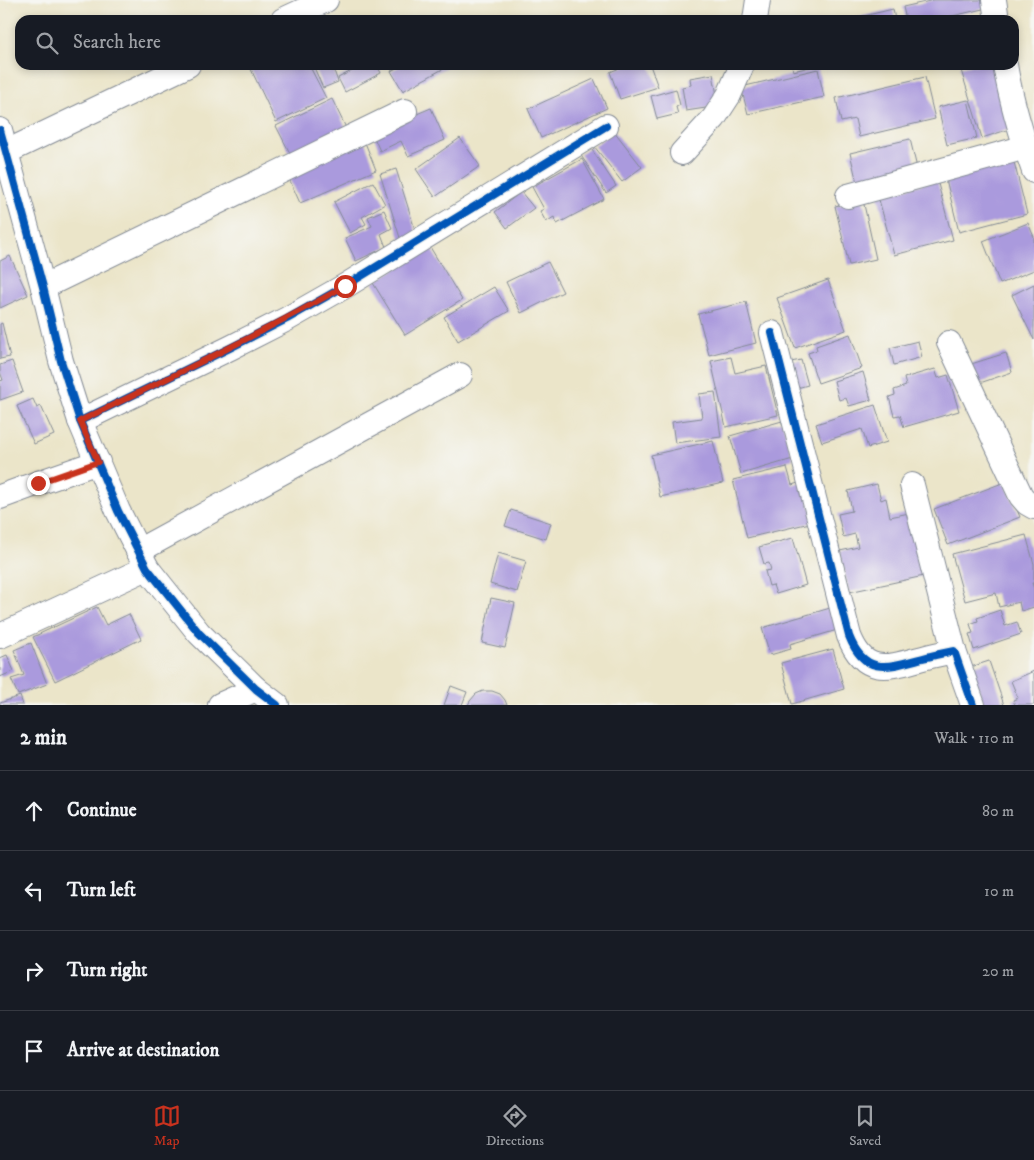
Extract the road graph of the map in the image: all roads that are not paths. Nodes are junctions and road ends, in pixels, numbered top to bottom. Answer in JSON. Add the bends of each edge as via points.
{"nodes":[{"id":1,"x":326,"y":0,"type":"edge"},
{"id":2,"x":758,"y":0,"type":"edge"},
{"id":3,"x":994,"y":0,"type":"edge"},
{"id":4,"x":294,"y":15,"type":"edge"},
{"id":5,"x":756,"y":15,"type":"edge"},
{"id":6,"x":996,"y":15,"type":"edge"},
{"id":7,"x":177,"y":70,"type":"edge"},
{"id":8,"x":740,"y":70,"type":"edge"},
{"id":9,"x":1006,"y":70,"type":"edge"},
{"id":10,"x":405,"y":111,"type":"dead end"},
{"id":11,"x":606,"y":126,"type":"dead end"},
{"id":12,"x":2,"y":146,"type":"edge"},
{"id":13,"x":1026,"y":147,"type":"junction"},
{"id":14,"x":682,"y":153,"type":"dead end"},
{"id":15,"x":1034,"y":171,"type":"edge"},
{"id":16,"x":848,"y":196,"type":"dead end"},
{"id":17,"x":43,"y":287,"type":"junction"},
{"id":18,"x":772,"y":333,"type":"dead end"},
{"id":19,"x":949,"y":343,"type":"dead end"},
{"id":20,"x":460,"y":374,"type":"dead end"},
{"id":21,"x":80,"y":421,"type":"junction"},
{"id":22,"x":98,"y":462,"type":"junction"},
{"id":23,"x":912,"y":485,"type":"dead end"},
{"id":24,"x":0,"y":498,"type":"edge"},
{"id":25,"x":1034,"y":507,"type":"edge"},
{"id":26,"x":142,"y":560,"type":"junction"},
{"id":27,"x":0,"y":636,"type":"edge"},
{"id":28,"x":954,"y":651,"type":"junction"},
{"id":29,"x":256,"y":689,"type":"junction"},
{"id":30,"x":220,"y":705,"type":"edge"},
{"id":31,"x":277,"y":705,"type":"edge"},
{"id":32,"x":973,"y":705,"type":"edge"}],
"edges":[{"from":1,"to":4,"type":"street"},
{"from":2,"to":5,"type":"street"},
{"from":3,"to":6,"type":"street"},
{"from":7,"to":12,"type":"street"},
{"from":8,"to":14,"type":"street","via":[[714,118]]},
{"from":9,"to":13,"type":"street"},
{"from":10,"to":17,"type":"street"},
{"from":11,"to":21,"type":"street","via":[[354,281],[230,348]]},
{"from":12,"to":17,"type":"street"},
{"from":13,"to":15,"type":"street"},
{"from":13,"to":16,"type":"street"},
{"from":17,"to":21,"type":"street"},
{"from":18,"to":28,"type":"street","via":[[854,648],[861,657],[884,666]]},
{"from":19,"to":25,"type":"street","via":[[1021,496]]},
{"from":20,"to":26,"type":"street"},
{"from":21,"to":22,"type":"street"},
{"from":22,"to":24,"type":"street"},
{"from":22,"to":26,"type":"street"},
{"from":23,"to":28,"type":"street"},
{"from":26,"to":27,"type":"street"},
{"from":26,"to":29,"type":"street","via":[[199,633]]},
{"from":28,"to":32,"type":"street"},
{"from":29,"to":30,"type":"street"},
{"from":29,"to":31,"type":"street"}]}
